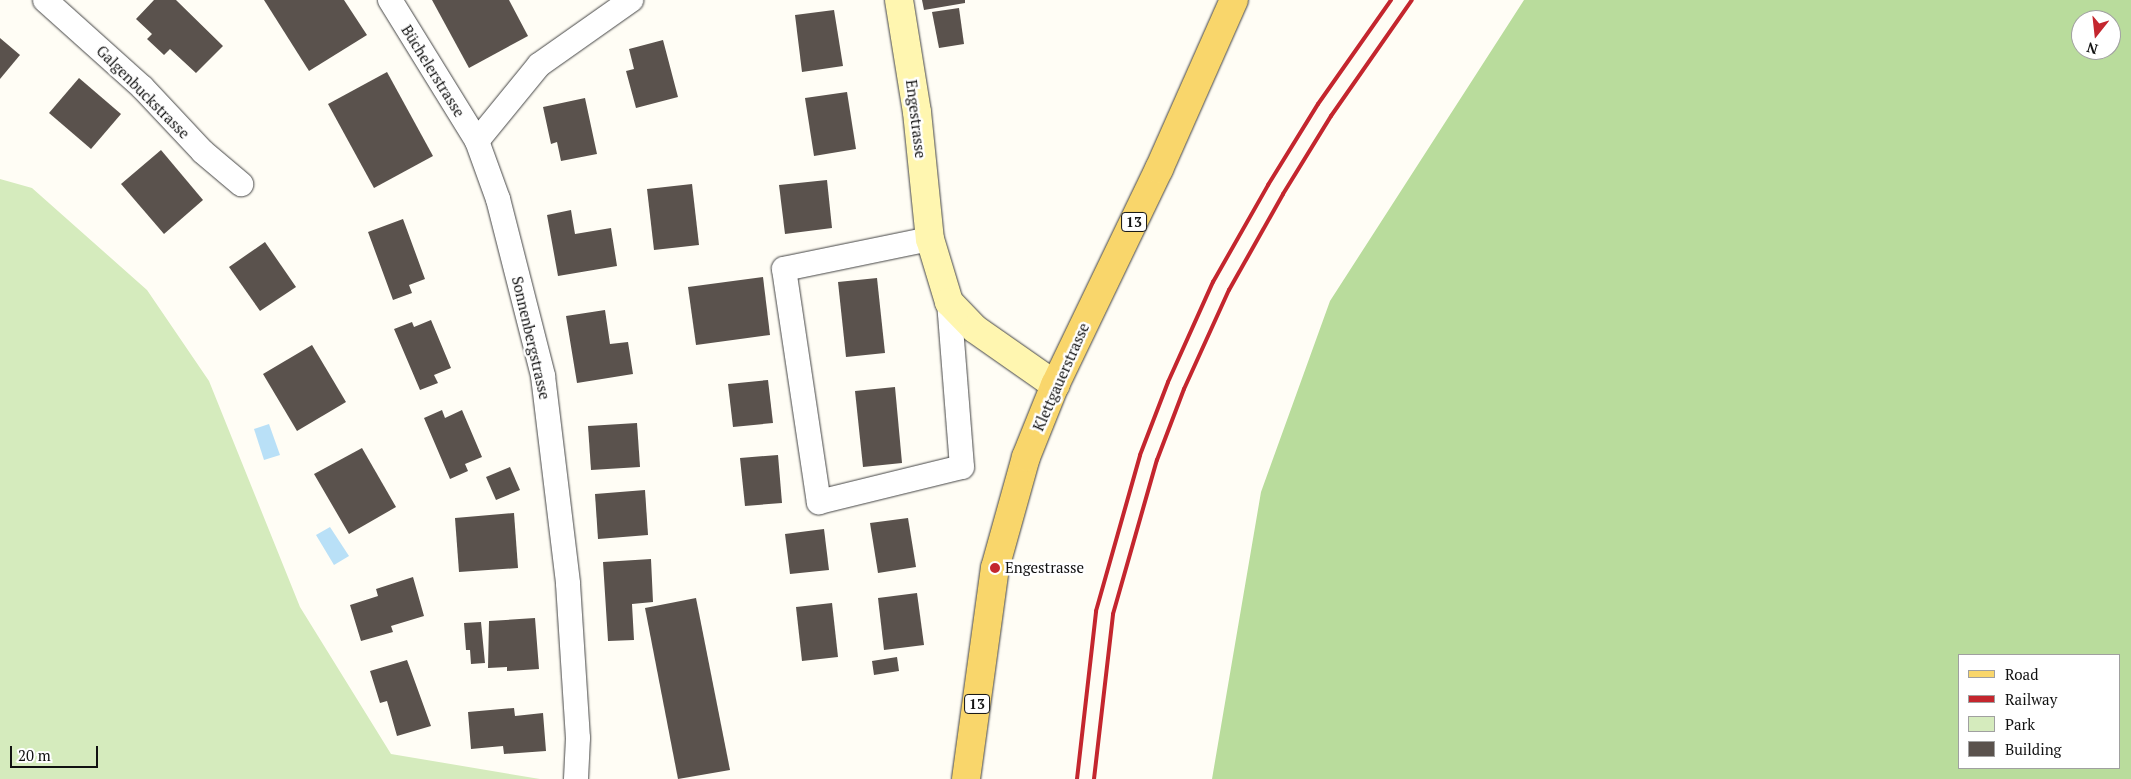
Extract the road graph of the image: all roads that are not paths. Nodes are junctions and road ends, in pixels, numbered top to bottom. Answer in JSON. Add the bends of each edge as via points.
{"nodes":[{"id":1,"x":44,"y":0,"type":"edge"},
{"id":2,"x":390,"y":0,"type":"edge"},
{"id":3,"x":631,"y":0,"type":"edge"},
{"id":4,"x":899,"y":0,"type":"edge"},
{"id":5,"x":1234,"y":0,"type":"edge"},
{"id":6,"x":477,"y":141,"type":"junction"},
{"id":7,"x":241,"y":184,"type":"dead end"},
{"id":8,"x":930,"y":239,"type":"junction"},
{"id":9,"x":949,"y":302,"type":"junction"},
{"id":10,"x":1055,"y":385,"type":"junction"},
{"id":11,"x":576,"y":779,"type":"edge"},
{"id":12,"x":966,"y":779,"type":"edge"}],
"edges":[{"from":1,"to":7,"type":"street","name":"Galgenbuckstrasse","via":[[142,87],[204,152]]},
{"from":2,"to":6,"type":"street","name":"Büchelerstrasse"},
{"from":3,"to":6,"type":"street","via":[[539,65]]},
{"from":4,"to":8,"type":"street","name":"Engestrasse","via":[[917,112]]},
{"from":5,"to":10,"type":"main road","name":"Klettgauerstrasse","number":"13","via":[[1167,152]]},
{"from":6,"to":11,"type":"street","name":"Sonnenbergstrasse","via":[[498,199],[542,376],[568,584],[578,738]]},
{"from":8,"to":9,"type":"street","name":"Engestrasse"},
{"from":8,"to":9,"type":"street","name":"Engestrasse","via":[[784,269],[819,502],[962,467]]},
{"from":9,"to":10,"type":"street","name":"Engestrasse","via":[[975,329]]},
{"from":10,"to":12,"type":"main road","name":"Klettgauerstrasse","number":"13","via":[[1026,457],[995,568]]}]}
